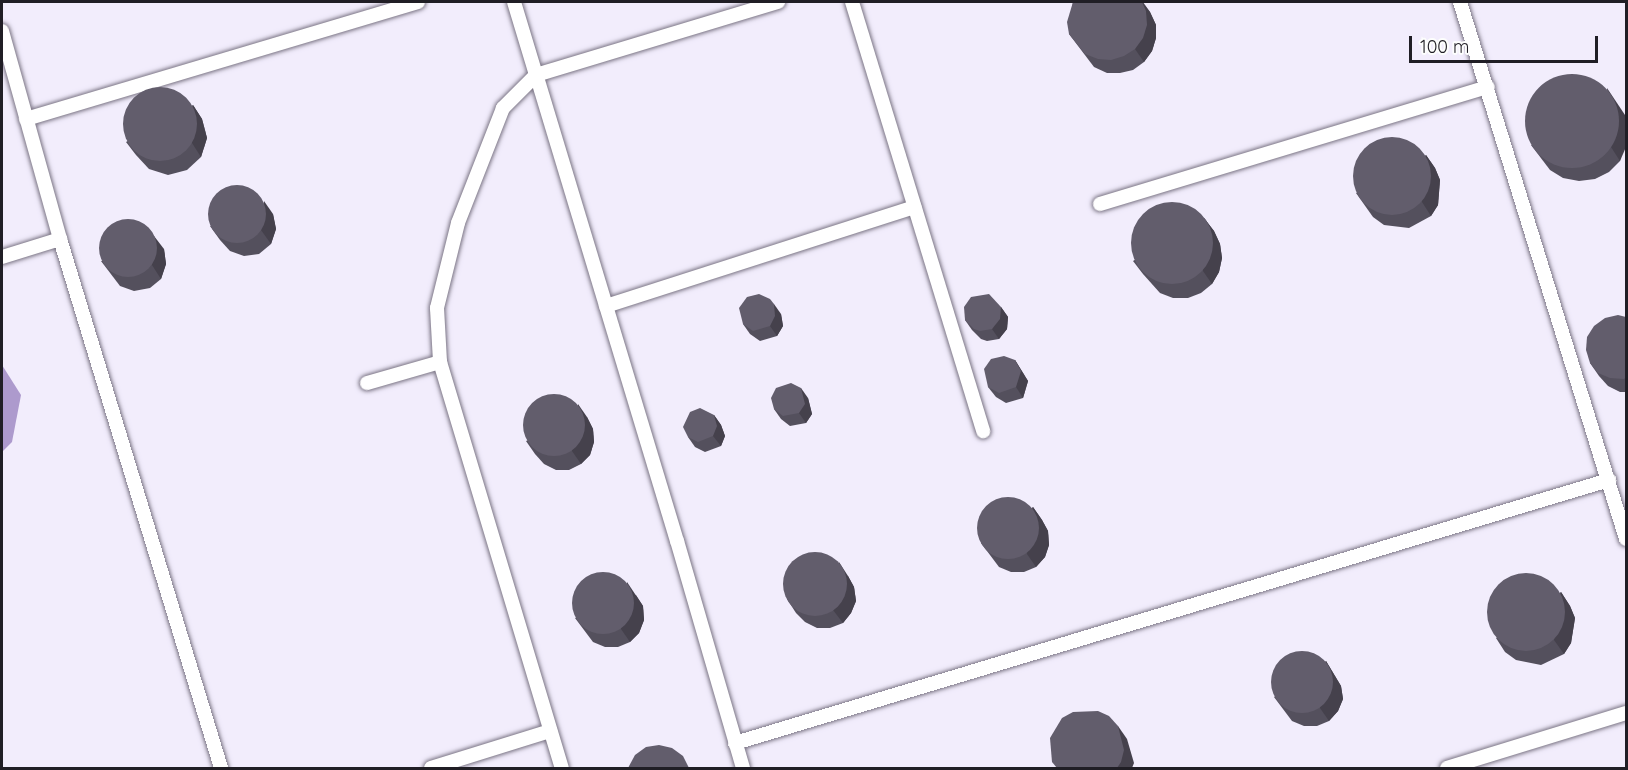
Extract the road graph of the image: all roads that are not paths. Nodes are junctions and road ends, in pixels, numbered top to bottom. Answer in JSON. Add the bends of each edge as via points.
{"nodes":[{"id":1,"x":418,"y":2,"type":"edge"},
{"id":2,"x":514,"y":2,"type":"edge"},
{"id":3,"x":778,"y":2,"type":"edge"},
{"id":4,"x":852,"y":2,"type":"edge"},
{"id":5,"x":1460,"y":2,"type":"edge"},
{"id":6,"x":2,"y":31,"type":"edge"},
{"id":7,"x":536,"y":75,"type":"junction"},
{"id":8,"x":1488,"y":87,"type":"junction"},
{"id":9,"x":26,"y":119,"type":"junction"},
{"id":10,"x":1100,"y":204,"type":"dead end"},
{"id":11,"x":914,"y":207,"type":"junction"},
{"id":12,"x":60,"y":239,"type":"junction"},
{"id":13,"x":2,"y":257,"type":"edge"},
{"id":14,"x":606,"y":306,"type":"junction"},
{"id":15,"x":440,"y":362,"type":"junction"},
{"id":16,"x":367,"y":383,"type":"dead end"},
{"id":17,"x":983,"y":431,"type":"dead end"},
{"id":18,"x":1609,"y":480,"type":"junction"},
{"id":19,"x":1626,"y":539,"type":"edge"},
{"id":20,"x":1626,"y":713,"type":"edge"},
{"id":21,"x":550,"y":731,"type":"junction"},
{"id":22,"x":735,"y":744,"type":"junction"},
{"id":23,"x":221,"y":768,"type":"edge"},
{"id":24,"x":431,"y":768,"type":"edge"},
{"id":25,"x":562,"y":768,"type":"edge"},
{"id":26,"x":743,"y":768,"type":"edge"},
{"id":27,"x":1447,"y":768,"type":"edge"}],
"edges":[{"from":1,"to":9,"type":"lane"},
{"from":2,"to":7,"type":"lane"},
{"from":3,"to":7,"type":"lane"},
{"from":4,"to":11,"type":"lane"},
{"from":5,"to":8,"type":"lane"},
{"from":6,"to":9,"type":"lane"},
{"from":7,"to":14,"type":"lane"},
{"from":7,"to":15,"type":"lane","via":[[503,108],[458,223],[437,308]]},
{"from":8,"to":10,"type":"lane"},
{"from":8,"to":18,"type":"lane"},
{"from":9,"to":12,"type":"lane"},
{"from":11,"to":14,"type":"lane"},
{"from":11,"to":17,"type":"lane"},
{"from":12,"to":13,"type":"lane"},
{"from":12,"to":23,"type":"lane"},
{"from":14,"to":22,"type":"lane"},
{"from":15,"to":16,"type":"lane"},
{"from":15,"to":21,"type":"lane"},
{"from":18,"to":19,"type":"lane"},
{"from":18,"to":22,"type":"lane"},
{"from":20,"to":27,"type":"lane"},
{"from":21,"to":24,"type":"lane"},
{"from":21,"to":25,"type":"lane"},
{"from":22,"to":26,"type":"lane"}]}
